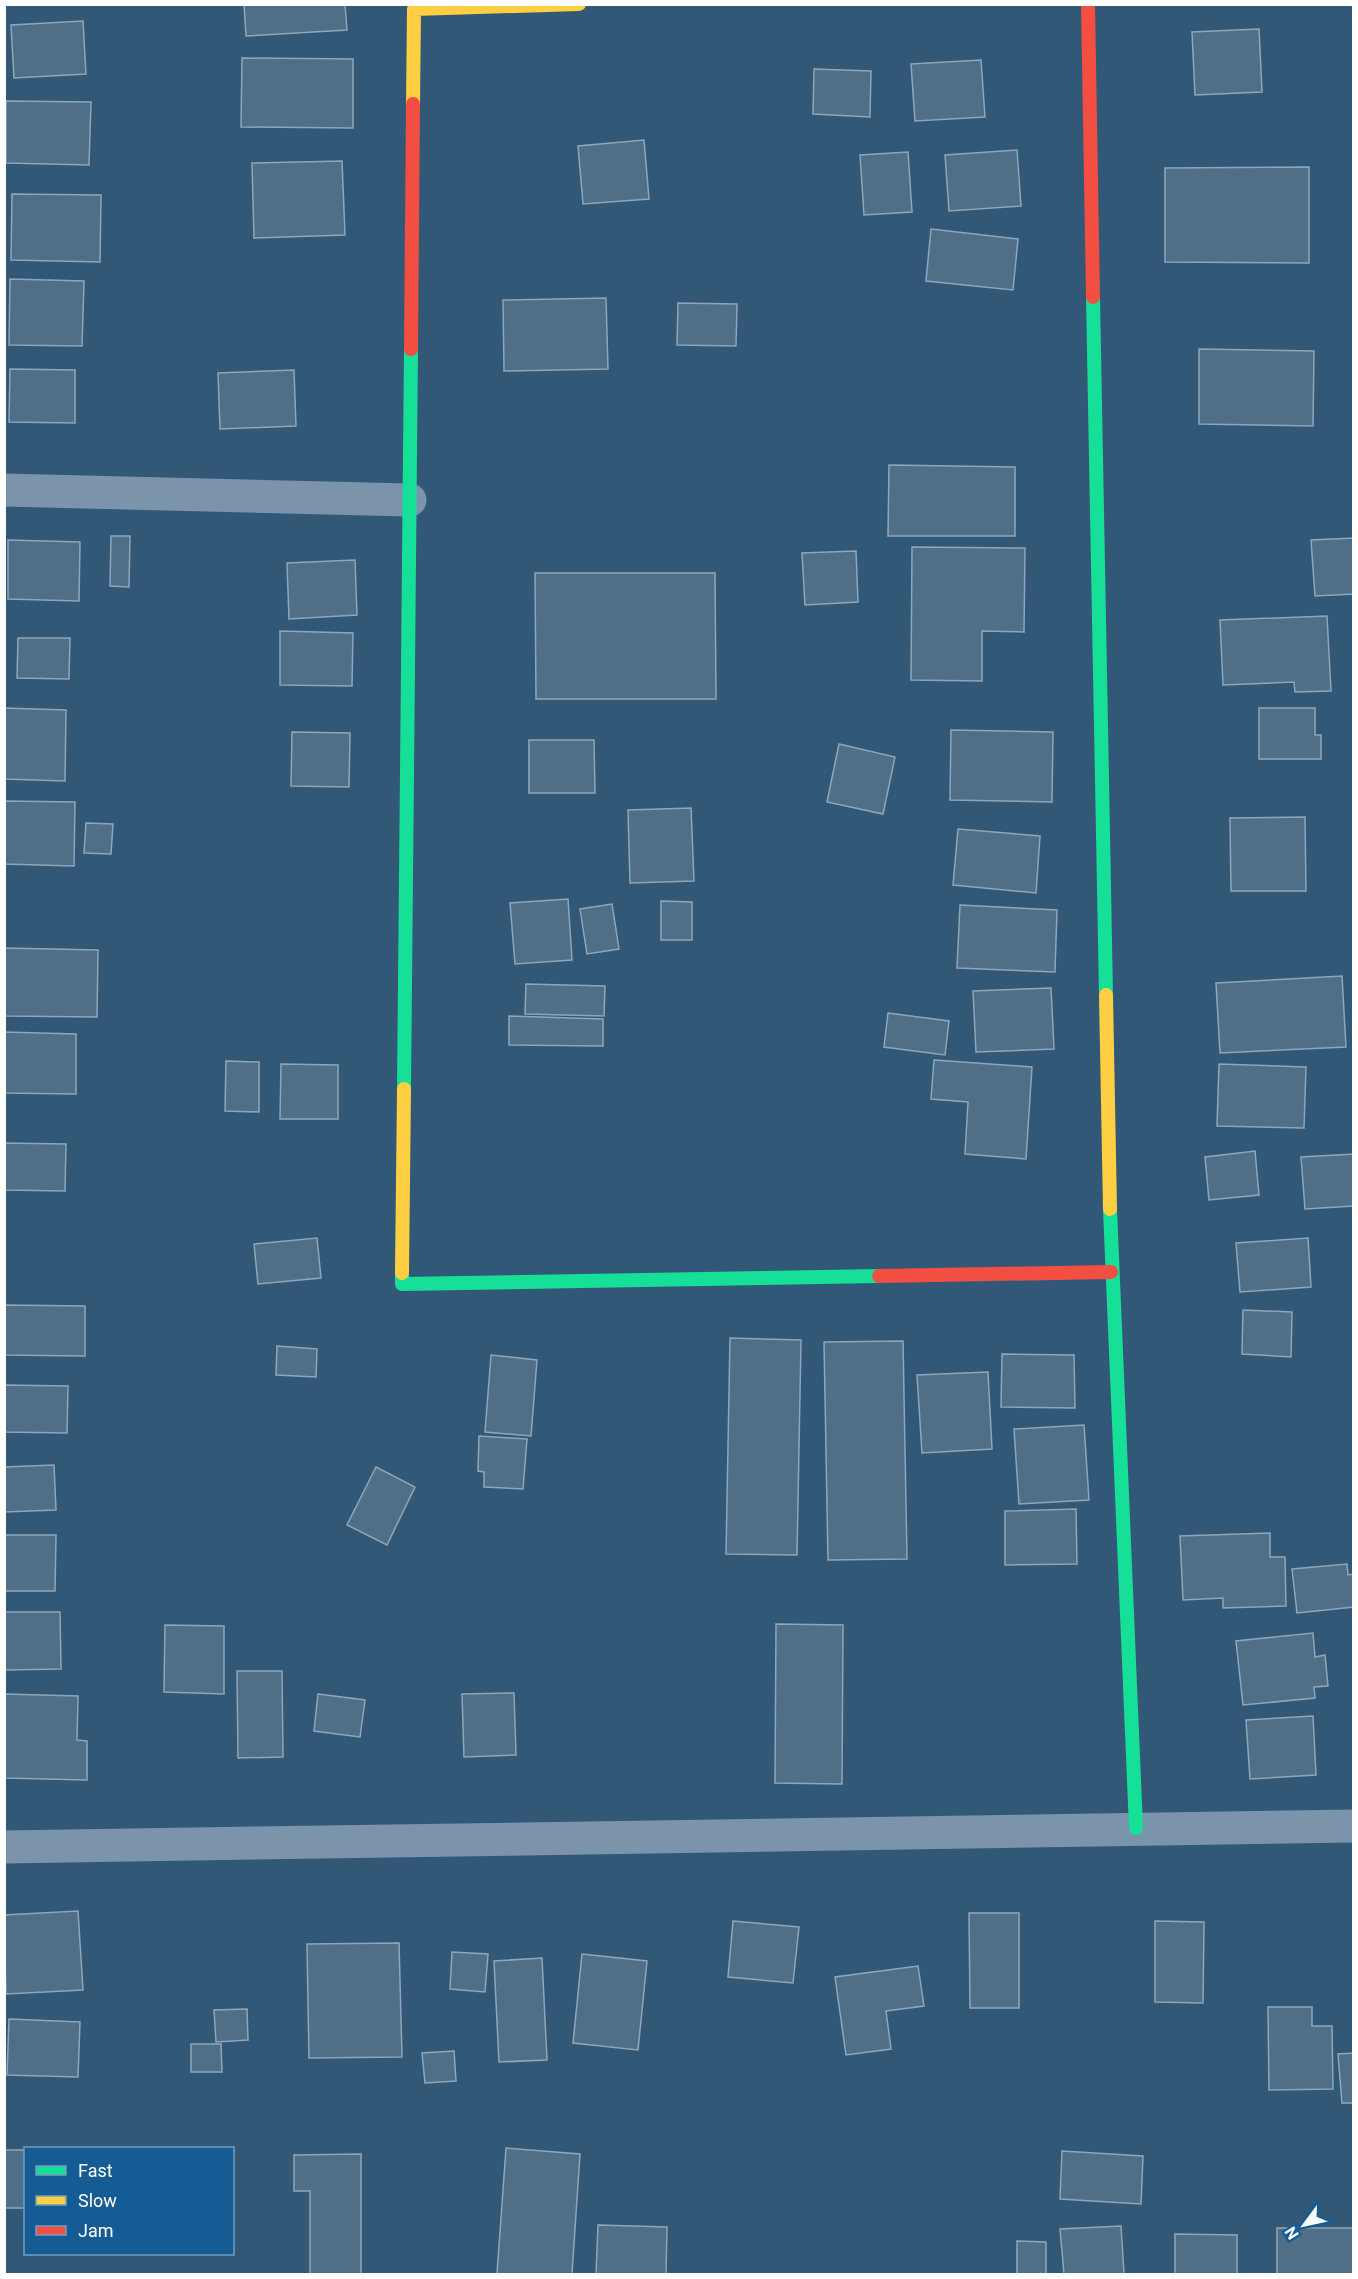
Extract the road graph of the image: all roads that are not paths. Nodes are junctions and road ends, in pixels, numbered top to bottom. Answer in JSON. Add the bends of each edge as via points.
{"nodes":[{"id":1,"x":579,"y":4,"type":"edge"},
{"id":2,"x":1088,"y":4,"type":"edge"},
{"id":3,"x":4,"y":490,"type":"edge"},
{"id":4,"x":410,"y":500,"type":"junction"},
{"id":5,"x":1111,"y":1272,"type":"junction"},
{"id":6,"x":1353,"y":1826,"type":"edge"},
{"id":7,"x":1136,"y":1828,"type":"junction"},
{"id":8,"x":4,"y":1846,"type":"edge"}],
"edges":[{"from":1,"to":4,"type":"street","via":[[414,9]]},
{"from":2,"to":5,"type":"street"},
{"from":3,"to":4,"type":"street"},
{"from":4,"to":5,"type":"street","via":[[402,1284]]},
{"from":5,"to":7,"type":"street"},
{"from":6,"to":7,"type":"street"},
{"from":7,"to":8,"type":"street"}]}
